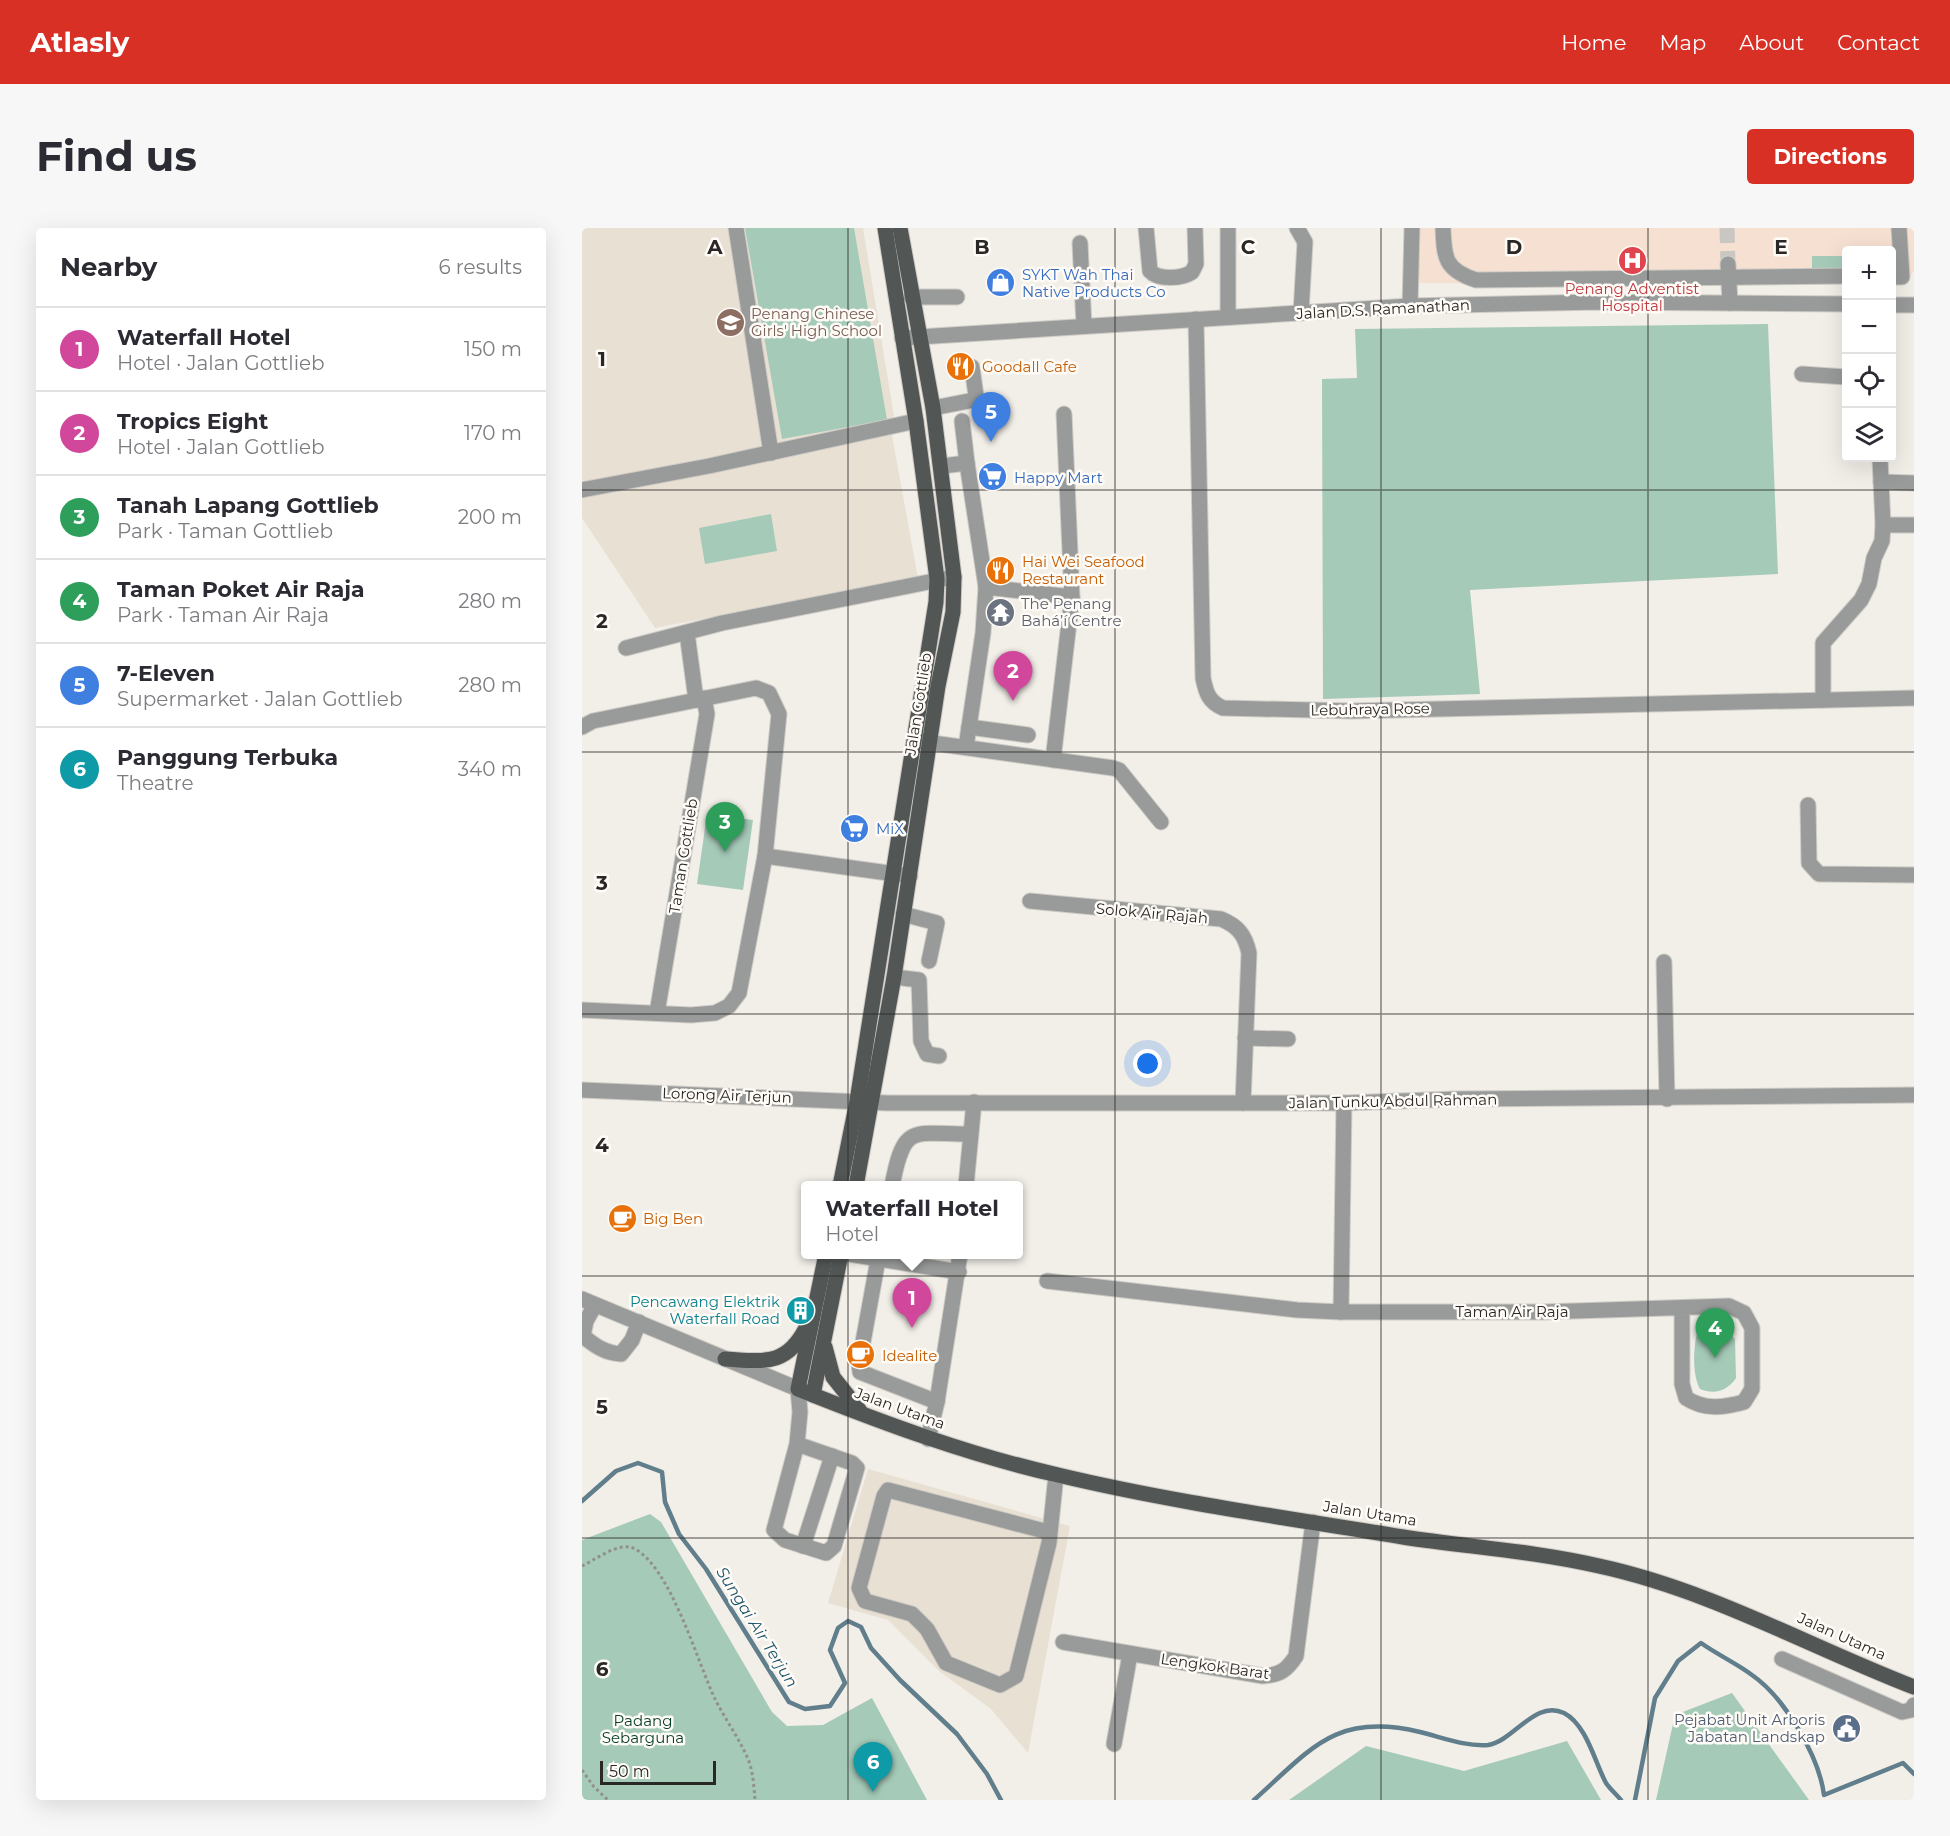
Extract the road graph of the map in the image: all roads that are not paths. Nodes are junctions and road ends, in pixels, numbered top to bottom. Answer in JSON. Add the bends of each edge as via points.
{"nodes":[{"id":1,"x":736,"y":228,"type":"edge"},
{"id":2,"x":885,"y":228,"type":"edge"},
{"id":3,"x":900,"y":228,"type":"edge"},
{"id":4,"x":1146,"y":228,"type":"edge"},
{"id":5,"x":1195,"y":228,"type":"edge"},
{"id":6,"x":1228,"y":228,"type":"edge"},
{"id":7,"x":1297,"y":228,"type":"edge"},
{"id":8,"x":1412,"y":228,"type":"edge"},
{"id":9,"x":1443,"y":228,"type":"edge"},
{"id":10,"x":1899,"y":228,"type":"edge"},
{"id":11,"x":1080,"y":243,"type":"dead end"},
{"id":12,"x":1729,"y":270,"type":"junction"},
{"id":13,"x":1570,"y":276,"type":"junction"},
{"id":14,"x":1842,"y":276,"type":"edge"},
{"id":15,"x":1896,"y":277,"type":"edge"},
{"id":16,"x":911,"y":297,"type":"junction"},
{"id":17,"x":957,"y":297,"type":"dead end"},
{"id":18,"x":1566,"y":302,"type":"junction"},
{"id":19,"x":1730,"y":303,"type":"junction"},
{"id":20,"x":1842,"y":304,"type":"edge"},
{"id":21,"x":1896,"y":305,"type":"edge"},
{"id":22,"x":1914,"y":305,"type":"edge"},
{"id":23,"x":1410,"y":306,"type":"junction"},
{"id":24,"x":1301,"y":313,"type":"junction"},
{"id":25,"x":1228,"y":317,"type":"junction"},
{"id":26,"x":1196,"y":319,"type":"junction"},
{"id":27,"x":1084,"y":326,"type":"junction"},
{"id":28,"x":919,"y":335,"type":"junction"},
{"id":29,"x":902,"y":338,"type":"junction"},
{"id":30,"x":972,"y":368,"type":"dead end"},
{"id":31,"x":1802,"y":374,"type":"dead end"},
{"id":32,"x":1842,"y":377,"type":"edge"},
{"id":33,"x":933,"y":408,"type":"junction"},
{"id":34,"x":1064,"y":414,"type":"dead end"},
{"id":35,"x":916,"y":421,"type":"junction"},
{"id":36,"x":962,"y":421,"type":"dead end"},
{"id":37,"x":771,"y":453,"type":"junction"},
{"id":38,"x":1880,"y":462,"type":"edge"},
{"id":39,"x":967,"y":463,"type":"junction"},
{"id":40,"x":942,"y":466,"type":"junction"},
{"id":41,"x":1881,"y":483,"type":"junction"},
{"id":42,"x":1914,"y":483,"type":"edge"},
{"id":43,"x":582,"y":490,"type":"edge"},
{"id":44,"x":1883,"y":525,"type":"junction"},
{"id":45,"x":1914,"y":525,"type":"edge"},
{"id":46,"x":954,"y":577,"type":"junction"},
{"id":47,"x":937,"y":579,"type":"junction"},
{"id":48,"x":986,"y":587,"type":"junction"},
{"id":49,"x":1072,"y":597,"type":"junction"},
{"id":50,"x":687,"y":633,"type":"junction"},
{"id":51,"x":627,"y":648,"type":"dead end"},
{"id":52,"x":1914,"y":698,"type":"edge"},
{"id":53,"x":700,"y":699,"type":"junction"},
{"id":54,"x":1823,"y":700,"type":"junction"},
{"id":55,"x":969,"y":727,"type":"junction"},
{"id":56,"x":582,"y":728,"type":"edge"},
{"id":57,"x":1028,"y":735,"type":"dead end"},
{"id":58,"x":914,"y":740,"type":"junction"},
{"id":59,"x":930,"y":742,"type":"junction"},
{"id":60,"x":966,"y":747,"type":"junction"},
{"id":61,"x":1053,"y":759,"type":"junction"},
{"id":62,"x":1808,"y":805,"type":"dead end"},
{"id":63,"x":1161,"y":822,"type":"dead end"},
{"id":64,"x":765,"y":856,"type":"junction"},
{"id":65,"x":891,"y":875,"type":"junction"},
{"id":66,"x":1914,"y":875,"type":"edge"},
{"id":67,"x":910,"y":876,"type":"junction"},
{"id":68,"x":1030,"y":901,"type":"dead end"},
{"id":69,"x":903,"y":914,"type":"junction"},
{"id":70,"x":929,"y":961,"type":"dead end"},
{"id":71,"x":1664,"y":962,"type":"dead end"},
{"id":72,"x":894,"y":977,"type":"junction"},
{"id":73,"x":582,"y":1010,"type":"edge"},
{"id":74,"x":657,"y":1013,"type":"junction"},
{"id":75,"x":1245,"y":1038,"type":"junction"},
{"id":76,"x":1288,"y":1039,"type":"dead end"},
{"id":77,"x":939,"y":1056,"type":"dead end"},
{"id":78,"x":582,"y":1090,"type":"edge"},
{"id":79,"x":1914,"y":1095,"type":"edge"},
{"id":80,"x":1667,"y":1099,"type":"junction"},
{"id":81,"x":865,"y":1101,"type":"junction"},
{"id":82,"x":974,"y":1102,"type":"junction"},
{"id":83,"x":1243,"y":1103,"type":"junction"},
{"id":84,"x":1344,"y":1103,"type":"junction"},
{"id":85,"x":970,"y":1134,"type":"junction"},
{"id":86,"x":841,"y":1181,"type":"edge"},
{"id":87,"x":856,"y":1181,"type":"edge"},
{"id":88,"x":893,"y":1181,"type":"edge"},
{"id":89,"x":966,"y":1181,"type":"edge"},
{"id":90,"x":825,"y":1259,"type":"edge"},
{"id":91,"x":841,"y":1259,"type":"edge"},
{"id":92,"x":878,"y":1259,"type":"edge"},
{"id":93,"x":889,"y":1259,"type":"edge"},
{"id":94,"x":960,"y":1259,"type":"edge"},
{"id":95,"x":959,"y":1272,"type":"junction"},
{"id":96,"x":1047,"y":1281,"type":"dead end"},
{"id":97,"x":588,"y":1302,"type":"edge"},
{"id":98,"x":1682,"y":1308,"type":"junction"},
{"id":99,"x":1341,"y":1312,"type":"junction"},
{"id":100,"x":813,"y":1314,"type":"junction"},
{"id":101,"x":639,"y":1322,"type":"junction"},
{"id":102,"x":824,"y":1341,"type":"junction"},
{"id":103,"x":725,"y":1359,"type":"junction"},
{"id":104,"x":798,"y":1389,"type":"junction"},
{"id":105,"x":813,"y":1395,"type":"junction"},
{"id":106,"x":937,"y":1402,"type":"junction"},
{"id":107,"x":800,"y":1412,"type":"junction"},
{"id":108,"x":862,"y":1414,"type":"junction"},
{"id":109,"x":928,"y":1439,"type":"junction"},
{"id":110,"x":797,"y":1444,"type":"junction"},
{"id":111,"x":832,"y":1456,"type":"junction"},
{"id":112,"x":1056,"y":1475,"type":"junction"},
{"id":113,"x":1313,"y":1522,"type":"junction"},
{"id":114,"x":1048,"y":1532,"type":"junction"},
{"id":115,"x":803,"y":1546,"type":"junction"},
{"id":116,"x":1063,"y":1642,"type":"dead end"},
{"id":117,"x":1130,"y":1654,"type":"junction"},
{"id":118,"x":1782,"y":1659,"type":"dead end"},
{"id":119,"x":1909,"y":1682,"type":"edge"},
{"id":120,"x":1914,"y":1705,"type":"edge"},
{"id":121,"x":1114,"y":1744,"type":"dead end"}],
"edges":[{"from":1,"to":37,"type":"street"},
{"from":2,"to":29,"type":"main road","name":"Jalan Gottlieb"},
{"from":3,"to":16,"type":"main road","name":"Jalan Gottlieb"},
{"from":4,"to":5,"type":"street","via":[[1150,271],[1161,277],[1192,272],[1196,264]]},
{"from":6,"to":25,"type":"street"},
{"from":7,"to":24,"type":"street","via":[[1305,242]]},
{"from":8,"to":23,"type":"street"},
{"from":9,"to":13,"type":"street","via":[[1448,264],[1465,277],[1476,280]]},
{"from":10,"to":15,"type":"street","via":[[1902,277]]},
{"from":11,"to":27,"type":"street"},
{"from":12,"to":13,"type":"street"},
{"from":12,"to":14,"type":"street"},
{"from":12,"to":19,"type":"street"},
{"from":13,"to":18,"type":"street"},
{"from":16,"to":17,"type":"street"},
{"from":16,"to":28,"type":"main road","name":"Jalan Gottlieb"},
{"from":18,"to":19,"type":"street","name":"Jalan D.S. Ramanathan"},
{"from":18,"to":23,"type":"street","name":"Jalan D.S. Ramanathan"},
{"from":19,"to":20,"type":"street","name":"Jalan D.S. Ramanathan"},
{"from":21,"to":22,"type":"street"},
{"from":23,"to":24,"type":"street","name":"Jalan D.S. Ramanathan"},
{"from":24,"to":25,"type":"street","name":"Jalan D.S. Ramanathan"},
{"from":25,"to":26,"type":"street","name":"Jalan D.S. Ramanathan"},
{"from":26,"to":27,"type":"street","name":"Jalan D.S. Ramanathan"},
{"from":26,"to":54,"type":"street","name":"Lebuhraya Rose","via":[[1203,678],[1205,690],[1215,705],[1352,711]]},
{"from":27,"to":28,"type":"street","name":"Jalan D.S. Ramanathan"},
{"from":28,"to":29,"type":"street","name":"Jalan D.S. Ramanathan"},
{"from":28,"to":33,"type":"main road","name":"Jalan Gottlieb"},
{"from":29,"to":35,"type":"main road","name":"Jalan Gottlieb"},
{"from":30,"to":33,"type":"street","via":[[974,400]]},
{"from":31,"to":32,"type":"street"},
{"from":33,"to":40,"type":"main road","name":"Jalan Gottlieb"},
{"from":34,"to":49,"type":"street"},
{"from":35,"to":37,"type":"street"},
{"from":35,"to":47,"type":"main road","name":"Jalan Gottlieb"},
{"from":36,"to":39,"type":"street"},
{"from":37,"to":43,"type":"street"},
{"from":38,"to":41,"type":"street"},
{"from":39,"to":40,"type":"street"},
{"from":39,"to":48,"type":"street"},
{"from":40,"to":46,"type":"main road","name":"Jalan Gottlieb"},
{"from":41,"to":42,"type":"street"},
{"from":41,"to":44,"type":"street"},
{"from":44,"to":45,"type":"street"},
{"from":44,"to":54,"type":"street","via":[[1864,595],[1823,643]]},
{"from":46,"to":47,"type":"street"},
{"from":46,"to":59,"type":"main road","name":"Jalan Gottlieb","via":[[953,612]]},
{"from":47,"to":50,"type":"street"},
{"from":47,"to":58,"type":"main road","name":"Jalan Gottlieb"},
{"from":48,"to":49,"type":"street"},
{"from":48,"to":55,"type":"street"},
{"from":49,"to":61,"type":"street"},
{"from":50,"to":51,"type":"street"},
{"from":50,"to":53,"type":"street","name":"Taman Gottlieb"},
{"from":52,"to":54,"type":"street","name":"Lebuhraya Rose"},
{"from":53,"to":56,"type":"street","via":[[593,722]]},
{"from":53,"to":64,"type":"street","via":[[756,688],[769,693],[776,703],[780,724]]},
{"from":53,"to":74,"type":"street","name":"Taman Gottlieb","via":[[706,714]]},
{"from":55,"to":57,"type":"street"},
{"from":55,"to":60,"type":"street"},
{"from":58,"to":59,"type":"street"},
{"from":58,"to":65,"type":"main road","name":"Jalan Gottlieb"},
{"from":59,"to":60,"type":"street"},
{"from":59,"to":67,"type":"main road","name":"Jalan Gottlieb"},
{"from":60,"to":61,"type":"street"},
{"from":61,"to":63,"type":"street","via":[[1119,770]]},
{"from":62,"to":66,"type":"street","via":[[1809,863],[1815,871],[1824,875]]},
{"from":64,"to":65,"type":"street"},
{"from":64,"to":74,"type":"street","via":[[739,993],[729,1006],[715,1013]]},
{"from":65,"to":67,"type":"street"},
{"from":65,"to":81,"type":"main road","name":"Jalan Gottlieb"},
{"from":67,"to":69,"type":"main road","name":"Jalan Gottlieb"},
{"from":68,"to":75,"type":"street","name":"Solok Air Rajah","via":[[1231,923],[1246,939],[1249,953]]},
{"from":69,"to":70,"type":"street","via":[[937,923]]},
{"from":69,"to":72,"type":"main road","name":"Jalan Gottlieb"},
{"from":71,"to":80,"type":"street"},
{"from":72,"to":77,"type":"street","via":[[920,980],[921,1041],[927,1054]]},
{"from":72,"to":81,"type":"main road","name":"Jalan Gottlieb"},
{"from":73,"to":74,"type":"street"},
{"from":75,"to":76,"type":"street"},
{"from":75,"to":83,"type":"street","name":"Solok Air Rajah"},
{"from":78,"to":81,"type":"street","name":"Lorong Air Terjun"},
{"from":79,"to":80,"type":"street","name":"Jalan Tunku Abdul Rahman"},
{"from":80,"to":84,"type":"street","name":"Jalan Tunku Abdul Rahman"},
{"from":81,"to":82,"type":"street","name":"Jalan Tunku Abdul Rahman"},
{"from":81,"to":86,"type":"main road","name":"Jalan Gottlieb"},
{"from":81,"to":87,"type":"main road","name":"Jalan Gottlieb"},
{"from":82,"to":83,"type":"street","name":"Jalan Tunku Abdul Rahman"},
{"from":82,"to":85,"type":"street"},
{"from":83,"to":84,"type":"street","name":"Jalan Tunku Abdul Rahman"},
{"from":84,"to":99,"type":"street"},
{"from":85,"to":88,"type":"street","via":[[919,1134],[908,1138],[901,1146]]},
{"from":85,"to":89,"type":"street"},
{"from":90,"to":100,"type":"main road"},
{"from":91,"to":102,"type":"main road"},
{"from":92,"to":106,"type":"street","via":[[860,1372]]},
{"from":93,"to":95,"type":"street"},
{"from":94,"to":95,"type":"street"},
{"from":95,"to":106,"type":"street"},
{"from":96,"to":99,"type":"street","name":"Taman Air Raja"},
{"from":97,"to":101,"type":"street"},
{"from":97,"to":101,"type":"street","via":[[583,1336],[611,1353],[621,1354]]},
{"from":98,"to":98,"type":"street","name":"Taman Air Raja","via":[[1682,1384],[1686,1398],[1698,1406],[1726,1407],[1744,1402],[1752,1389],[1752,1328],[1744,1313],[1729,1306]]},
{"from":98,"to":99,"type":"street","name":"Taman Air Raja"},
{"from":100,"to":103,"type":"main road","via":[[799,1341],[782,1356],[758,1361]]},
{"from":100,"to":104,"type":"main road"},
{"from":101,"to":103,"type":"street"},
{"from":102,"to":105,"type":"main road"},
{"from":102,"to":108,"type":"main road","via":[[832,1377]]},
{"from":103,"to":104,"type":"street"},
{"from":104,"to":105,"type":"main road","name":"Jalan Utama"},
{"from":104,"to":107,"type":"street"},
{"from":105,"to":107,"type":"street"},
{"from":105,"to":108,"type":"main road","name":"Jalan Utama"},
{"from":106,"to":109,"type":"street"},
{"from":107,"to":110,"type":"street"},
{"from":108,"to":109,"type":"main road","name":"Jalan Utama"},
{"from":109,"to":112,"type":"main road","name":"Jalan Utama"},
{"from":110,"to":111,"type":"street"},
{"from":110,"to":115,"type":"street","via":[[774,1530],[779,1538]]},
{"from":111,"to":115,"type":"street"},
{"from":111,"to":115,"type":"street","via":[[857,1468],[834,1546],[826,1553]]},
{"from":112,"to":113,"type":"main road","name":"Jalan Utama"},
{"from":112,"to":114,"type":"street"},
{"from":113,"to":117,"type":"street","name":"Lengkok Barat","via":[[1296,1656],[1288,1669],[1263,1676]]},
{"from":113,"to":119,"type":"main road","name":"Jalan Utama","via":[[1600,1566],[1692,1592]]},
{"from":114,"to":114,"type":"street","via":[[1049,1543],[1016,1676],[1000,1685],[946,1663],[927,1629],[912,1614],[865,1601],[861,1596],[859,1588],[888,1490]]},
{"from":116,"to":117,"type":"street","name":"Lengkok Barat"},
{"from":117,"to":121,"type":"street"},
{"from":118,"to":120,"type":"street","via":[[1902,1712]]}]}
